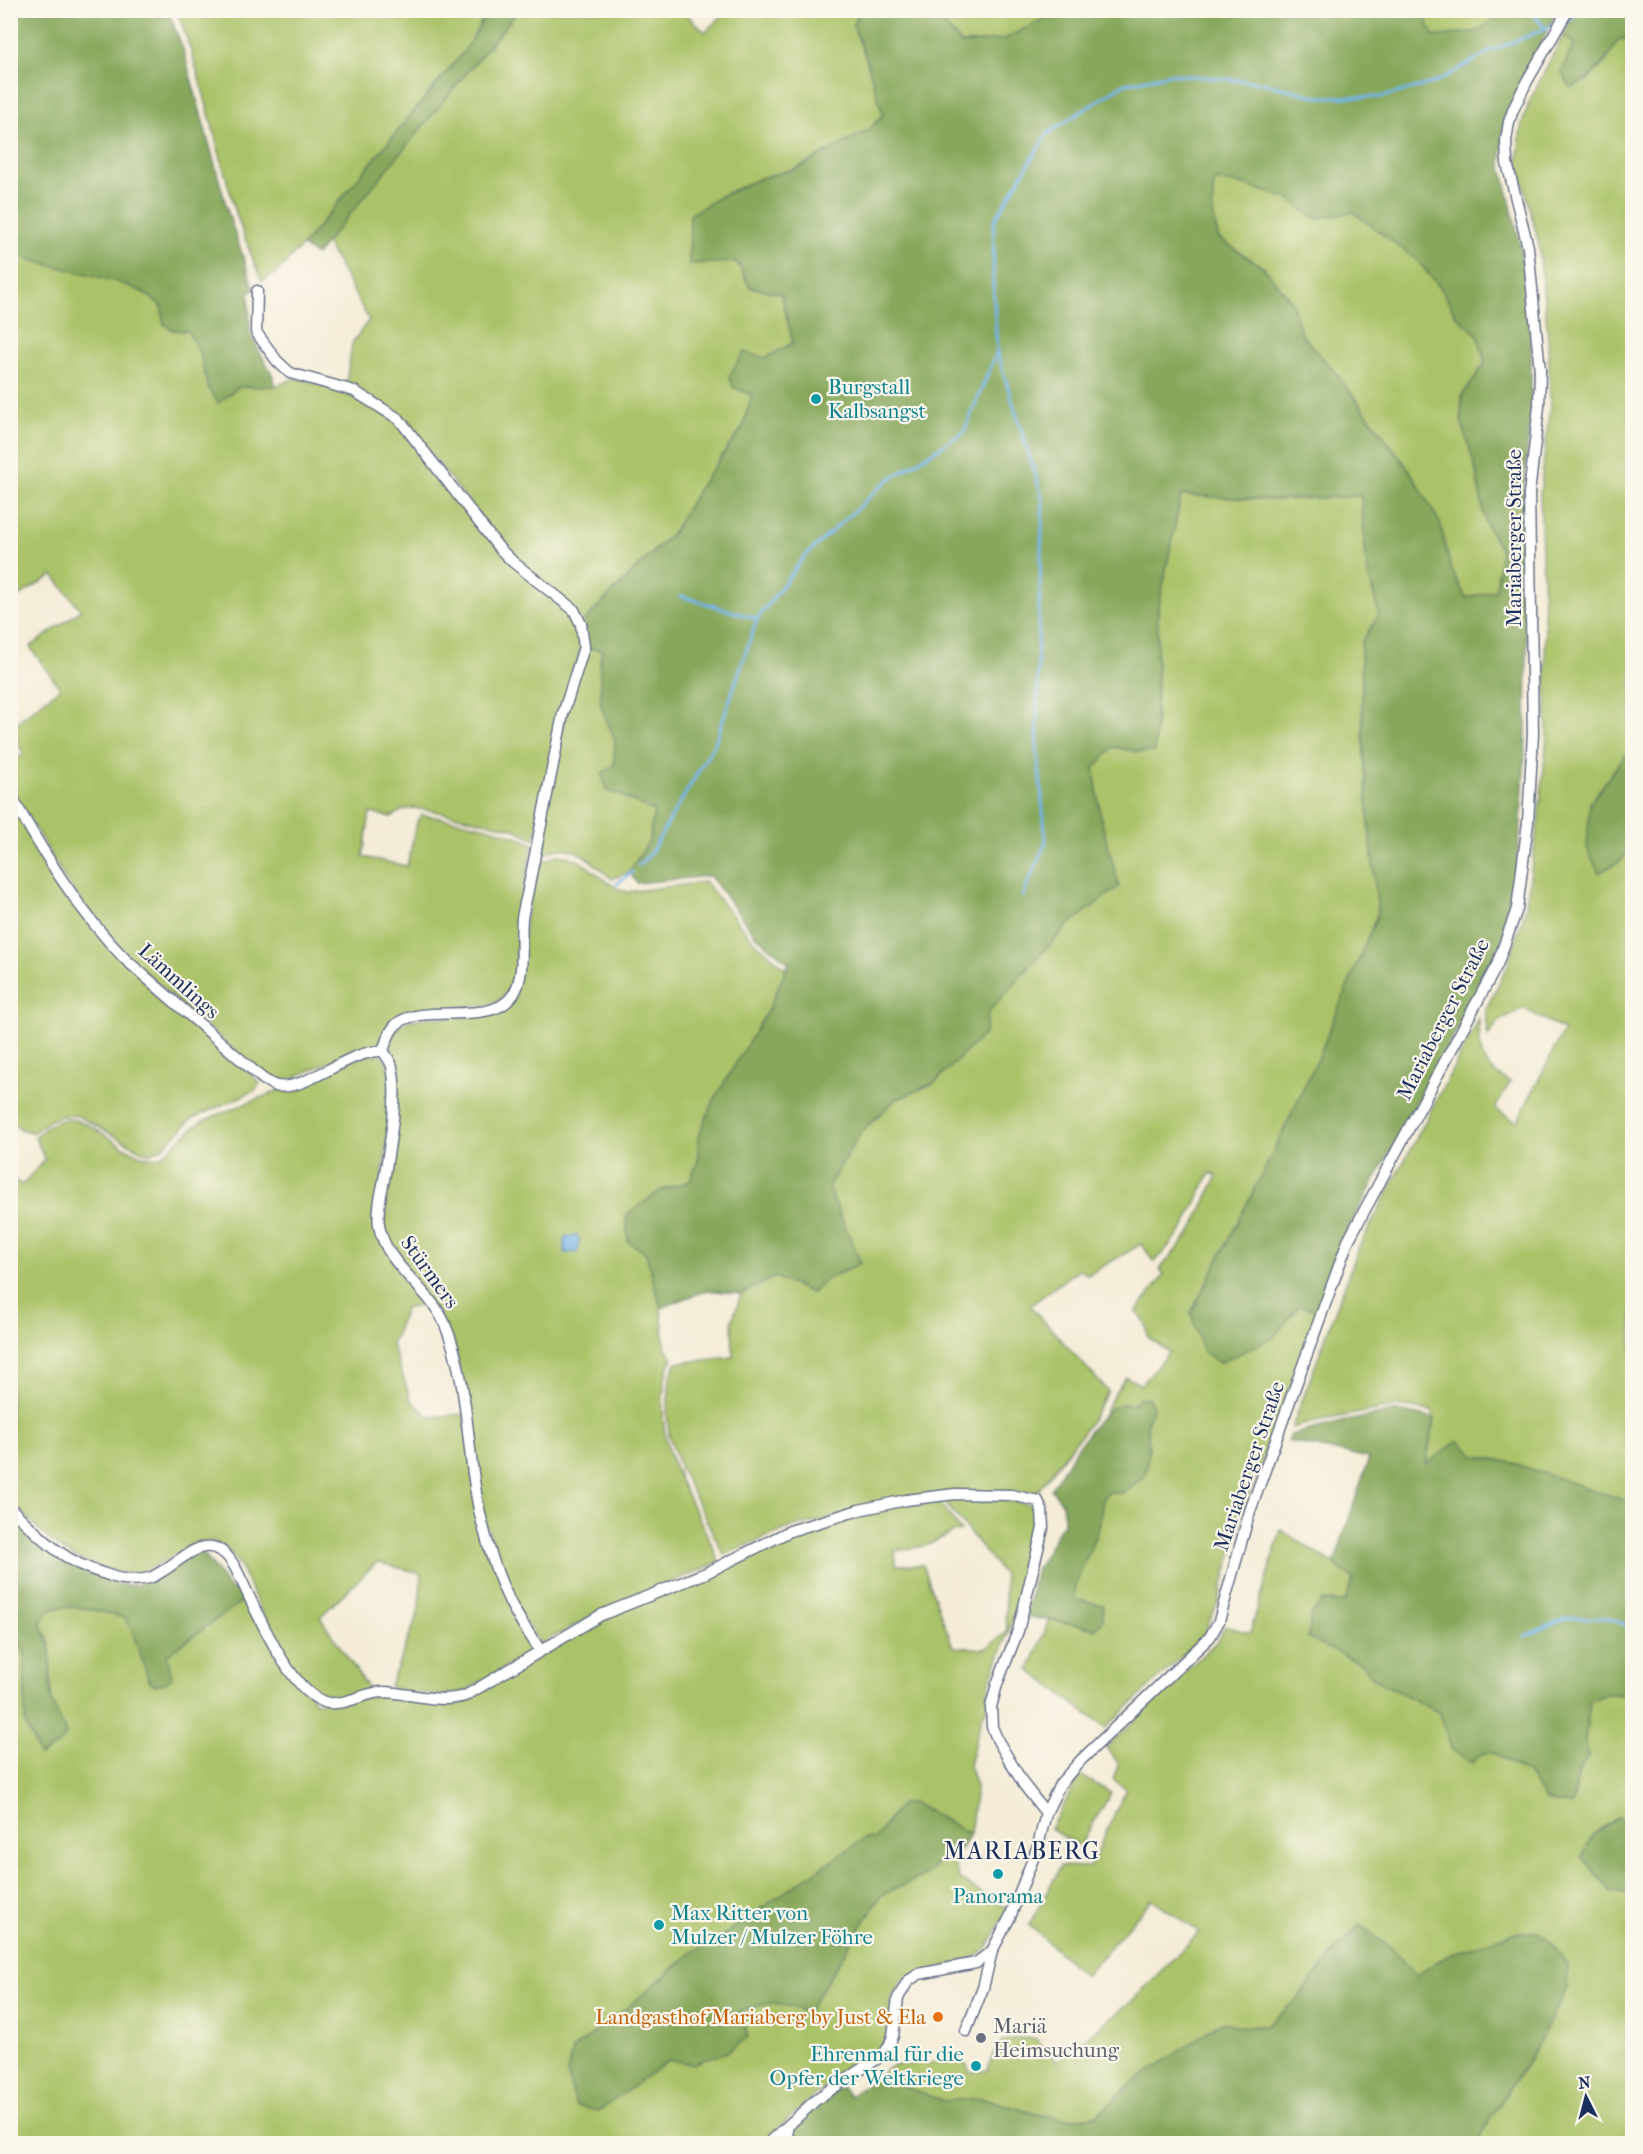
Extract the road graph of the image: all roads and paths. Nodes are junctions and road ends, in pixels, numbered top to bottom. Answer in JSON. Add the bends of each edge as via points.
{"nodes":[{"id":1,"x":933,"y":10,"type":"edge"},
{"id":2,"x":942,"y":10,"type":"edge"},
{"id":3,"x":1568,"y":10,"type":"edge"},
{"id":4,"x":257,"y":291,"type":"dead end"},
{"id":5,"x":10,"y":794,"type":"edge"},
{"id":6,"x":383,"y":1051,"type":"junction"},
{"id":7,"x":10,"y":1508,"type":"edge"},
{"id":8,"x":539,"y":1651,"type":"junction"},
{"id":9,"x":1046,"y":1813,"type":"junction"},
{"id":10,"x":992,"y":1951,"type":"junction"},
{"id":11,"x":966,"y":2031,"type":"dead end"},
{"id":12,"x":787,"y":2127,"type":"junction"},
{"id":13,"x":768,"y":2144,"type":"edge"},
{"id":14,"x":788,"y":2144,"type":"edge"}],
"edges":[{"from":1,"to":2,"type":"street"},
{"from":3,"to":9,"type":"street","name":"Mariaberger Straße","via":[[1513,110],[1506,141],[1507,163],[1528,247],[1540,371],[1529,494],[1533,734],[1528,822],[1517,909],[1497,964],[1348,1241],[1250,1511],[1219,1621],[1210,1637],[1060,1784]]},
{"from":4,"to":6,"type":"street","via":[[256,332],[277,361],[290,373],[354,391],[399,419],[499,548],[574,610],[581,624],[584,647],[562,714],[522,918],[517,987],[507,1002],[494,1009],[402,1020],[388,1037]]},
{"from":5,"to":6,"type":"street","name":"Lämmlings","via":[[68,888],[111,944],[263,1079],[276,1086],[290,1086],[365,1052]]},
{"from":6,"to":8,"type":"street","name":"Stürmers","via":[[392,1065],[393,1089],[391,1137],[379,1205],[382,1238],[396,1262],[442,1319],[451,1342],[460,1371],[481,1517],[511,1603]]},
{"from":7,"to":8,"type":"street","via":[[60,1554],[86,1568],[123,1580],[151,1577],[200,1547],[223,1551],[295,1678],[309,1694],[325,1702],[383,1692],[453,1700],[475,1692]]},
{"from":8,"to":9,"type":"street","via":[[601,1615],[706,1573],[790,1531],[906,1500],[956,1494],[1038,1501],[1043,1528],[1018,1631],[991,1707],[992,1727],[998,1741]]},
{"from":9,"to":10,"type":"street","name":"Mariaberger Straße","via":[[1038,1846]]},
{"from":10,"to":11,"type":"street","name":"Mariaberger Straße"},
{"from":10,"to":12,"type":"street","via":[[976,1963],[919,1974],[908,1981],[898,1998],[890,2046],[884,2054],[818,2098]]},
{"from":12,"to":13,"type":"street"},
{"from":12,"to":14,"type":"street"}]}
